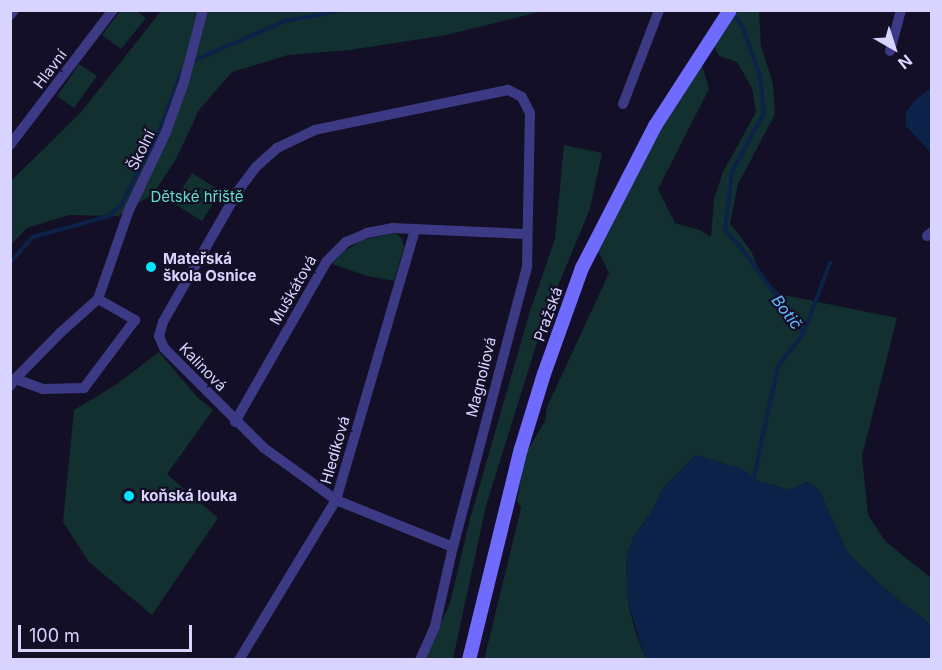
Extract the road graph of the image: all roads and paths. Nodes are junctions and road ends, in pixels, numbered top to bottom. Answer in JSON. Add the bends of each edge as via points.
{"nodes":[{"id":1,"x":14,"y":10,"type":"edge"},
{"id":2,"x":113,"y":10,"type":"edge"},
{"id":3,"x":203,"y":10,"type":"edge"},
{"id":4,"x":659,"y":10,"type":"edge"},
{"id":5,"x":901,"y":10,"type":"edge"},
{"id":6,"x":728,"y":13,"type":"edge"},
{"id":7,"x":10,"y":15,"type":"edge"},
{"id":8,"x":890,"y":51,"type":"dead end"},
{"id":9,"x":522,"y":97,"type":"joint"},
{"id":10,"x":623,"y":104,"type":"dead end"},
{"id":11,"x":10,"y":145,"type":"edge"},
{"id":12,"x":415,"y":229,"type":"junction"},
{"id":13,"x":526,"y":234,"type":"junction"},
{"id":14,"x":98,"y":299,"type":"junction"},
{"id":15,"x":13,"y":383,"type":"edge"},
{"id":16,"x":235,"y":422,"type":"junction"},
{"id":17,"x":336,"y":500,"type":"junction"},
{"id":18,"x":453,"y":547,"type":"junction"},
{"id":19,"x":239,"y":660,"type":"edge"},
{"id":20,"x":420,"y":660,"type":"edge"},
{"id":21,"x":469,"y":660,"type":"edge"}],
"edges":[{"from":1,"to":7,"type":"street"},
{"from":2,"to":11,"type":"street","name":"Hlavní"},
{"from":3,"to":14,"type":"street","name":"Školní","via":[[166,132],[129,210]]},
{"from":4,"to":10,"type":"street"},
{"from":5,"to":8,"type":"street"},
{"from":6,"to":21,"type":"main road","name":"Pražská","via":[[655,126],[582,268],[521,449]]},
{"from":9,"to":13,"type":"street","name":"Magnoliová","via":[[530,113]]},
{"from":9,"to":16,"type":"street","name":"Kalinová","via":[[500,90],[315,130],[277,148],[256,167],[168,312],[159,336],[164,348]]},
{"from":12,"to":13,"type":"street","name":"Muškátová"},
{"from":12,"to":16,"type":"street","name":"Muškátová","via":[[367,233],[346,243],[327,261]]},
{"from":12,"to":17,"type":"street","name":"Hledíková"},
{"from":13,"to":18,"type":"street","name":"Magnoliová","via":[[526,266]]},
{"from":14,"to":15,"type":"street","name":"Školní"},
{"from":14,"to":15,"type":"street","via":[[135,320],[84,388],[43,389]]},
{"from":16,"to":17,"type":"street","name":"Kalinová"},
{"from":17,"to":18,"type":"street","name":"Kalinová"},
{"from":17,"to":19,"type":"street","name":"Hledíková"},
{"from":18,"to":20,"type":"street","name":"Magnoliová","via":[[435,626]]}]}
